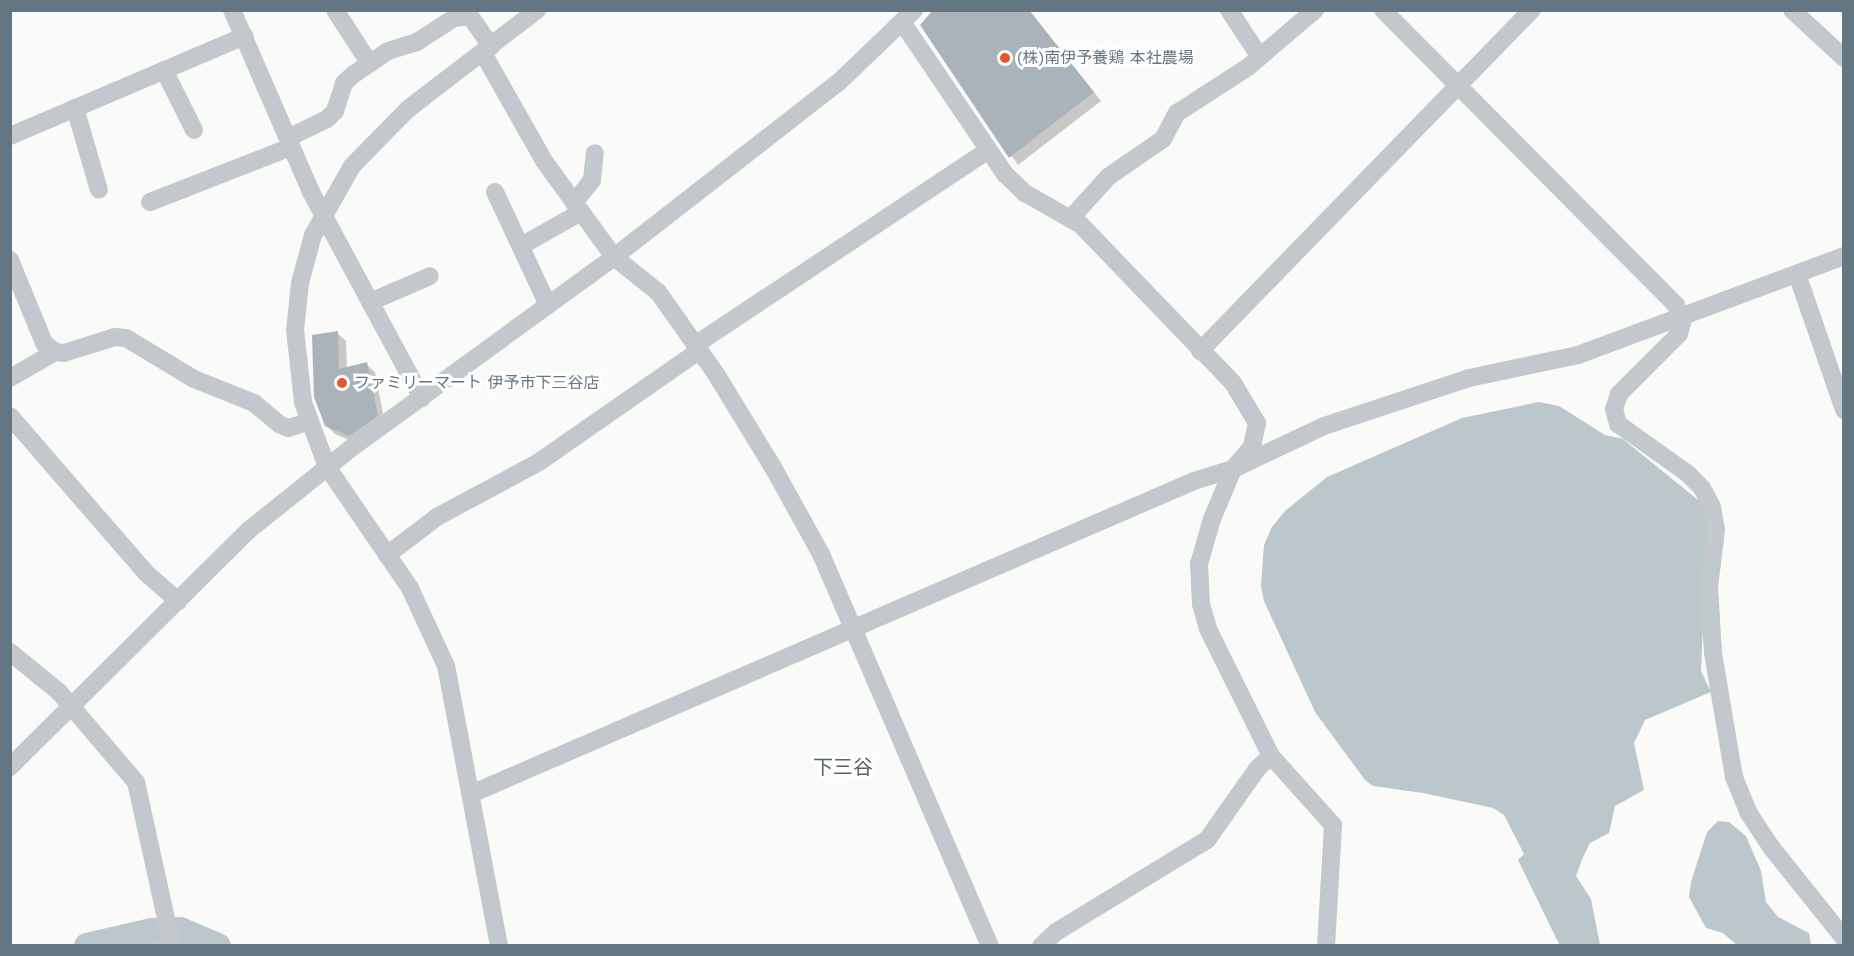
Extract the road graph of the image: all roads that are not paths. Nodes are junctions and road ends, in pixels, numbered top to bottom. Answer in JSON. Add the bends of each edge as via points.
{"nodes":[{"id":1,"x":232,"y":10,"type":"edge"},
{"id":2,"x":335,"y":10,"type":"edge"},
{"id":3,"x":537,"y":10,"type":"edge"},
{"id":4,"x":1229,"y":10,"type":"edge"},
{"id":5,"x":1315,"y":10,"type":"edge"},
{"id":6,"x":1383,"y":10,"type":"edge"},
{"id":7,"x":1532,"y":10,"type":"edge"},
{"id":8,"x":1792,"y":10,"type":"edge"},
{"id":9,"x":908,"y":14,"type":"edge"},
{"id":10,"x":245,"y":36,"type":"junction"},
{"id":11,"x":487,"y":50,"type":"junction"},
{"id":12,"x":1260,"y":57,"type":"junction"},
{"id":13,"x":1844,"y":58,"type":"edge"},
{"id":14,"x":370,"y":64,"type":"junction"},
{"id":15,"x":164,"y":70,"type":"junction"},
{"id":16,"x":1460,"y":85,"type":"junction"},
{"id":17,"x":75,"y":108,"type":"junction"},
{"id":18,"x":194,"y":130,"type":"dead end"},
{"id":19,"x":10,"y":135,"type":"edge"},
{"id":20,"x":290,"y":142,"type":"junction"},
{"id":21,"x":987,"y":151,"type":"junction"},
{"id":22,"x":595,"y":153,"type":"dead end"},
{"id":23,"x":99,"y":190,"type":"dead end"},
{"id":24,"x":495,"y":192,"type":"dead end"},
{"id":25,"x":150,"y":202,"type":"dead end"},
{"id":26,"x":578,"y":207,"type":"junction"},
{"id":27,"x":322,"y":214,"type":"junction"},
{"id":28,"x":1071,"y":218,"type":"junction"},
{"id":29,"x":520,"y":246,"type":"junction"},
{"id":30,"x":1844,"y":256,"type":"edge"},
{"id":31,"x":614,"y":257,"type":"junction"},
{"id":32,"x":10,"y":260,"type":"edge"},
{"id":33,"x":1797,"y":274,"type":"junction"},
{"id":34,"x":430,"y":276,"type":"dead end"},
{"id":35,"x":370,"y":302,"type":"junction"},
{"id":36,"x":548,"y":305,"type":"junction"},
{"id":37,"x":1681,"y":315,"type":"junction"},
{"id":38,"x":697,"y":348,"type":"junction"},
{"id":39,"x":1200,"y":351,"type":"junction"},
{"id":40,"x":55,"y":352,"type":"junction"},
{"id":41,"x":10,"y":378,"type":"edge"},
{"id":42,"x":422,"y":398,"type":"junction"},
{"id":43,"x":1844,"y":410,"type":"edge"},
{"id":44,"x":10,"y":416,"type":"edge"},
{"id":45,"x":308,"y":422,"type":"junction"},
{"id":46,"x":327,"y":467,"type":"junction"},
{"id":47,"x":1233,"y":469,"type":"junction"},
{"id":48,"x":387,"y":555,"type":"junction"},
{"id":49,"x":178,"y":601,"type":"junction"},
{"id":50,"x":854,"y":628,"type":"junction"},
{"id":51,"x":10,"y":652,"type":"edge"},
{"id":52,"x":72,"y":707,"type":"junction"},
{"id":53,"x":1271,"y":756,"type":"junction"},
{"id":54,"x":10,"y":767,"type":"edge"},
{"id":55,"x":471,"y":794,"type":"junction"},
{"id":56,"x":170,"y":934,"type":"edge"},
{"id":57,"x":1844,"y":938,"type":"edge"},
{"id":58,"x":499,"y":945,"type":"edge"},
{"id":59,"x":990,"y":945,"type":"edge"},
{"id":60,"x":1041,"y":945,"type":"edge"},
{"id":61,"x":1326,"y":945,"type":"edge"}],
"edges":[{"from":1,"to":10,"type":"street"},
{"from":2,"to":14,"type":"street"},
{"from":3,"to":11,"type":"street"},
{"from":4,"to":12,"type":"street"},
{"from":5,"to":12,"type":"street"},
{"from":6,"to":16,"type":"street"},
{"from":7,"to":16,"type":"street"},
{"from":8,"to":13,"type":"street"},
{"from":9,"to":21,"type":"street"},
{"from":9,"to":31,"type":"street","via":[[839,82]]},
{"from":10,"to":15,"type":"street"},
{"from":10,"to":20,"type":"street"},
{"from":11,"to":14,"type":"street","via":[[470,16],[464,14]]},
{"from":11,"to":26,"type":"street","via":[[544,161]]},
{"from":11,"to":27,"type":"street","via":[[408,109],[372,142]]},
{"from":12,"to":28,"type":"street","via":[[1177,113],[1163,140],[1108,177]]},
{"from":14,"to":20,"type":"street","via":[[344,83],[335,111],[327,119]]},
{"from":15,"to":17,"type":"street"},
{"from":15,"to":18,"type":"street"},
{"from":16,"to":37,"type":"street","via":[[1669,295]]},
{"from":16,"to":39,"type":"street"},
{"from":17,"to":19,"type":"street"},
{"from":17,"to":23,"type":"street"},
{"from":20,"to":25,"type":"street"},
{"from":20,"to":27,"type":"street"},
{"from":21,"to":28,"type":"street","via":[[1024,193]]},
{"from":21,"to":38,"type":"street"},
{"from":22,"to":26,"type":"street","via":[[592,180]]},
{"from":24,"to":29,"type":"street"},
{"from":26,"to":29,"type":"street"},
{"from":26,"to":31,"type":"street"},
{"from":27,"to":35,"type":"street"},
{"from":27,"to":45,"type":"street","via":[[305,260],[295,330],[298,378]]},
{"from":28,"to":39,"type":"street"},
{"from":29,"to":36,"type":"street"},
{"from":30,"to":33,"type":"street"},
{"from":31,"to":36,"type":"street"},
{"from":31,"to":38,"type":"street","via":[[658,292]]},
{"from":32,"to":40,"type":"street","via":[[44,343]]},
{"from":33,"to":37,"type":"street"},
{"from":33,"to":43,"type":"street"},
{"from":34,"to":35,"type":"street"},
{"from":35,"to":42,"type":"street"},
{"from":36,"to":42,"type":"street"},
{"from":37,"to":47,"type":"street","via":[[1578,355],[1469,378],[1380,405],[1285,442]]},
{"from":37,"to":57,"type":"street","via":[[1679,334],[1619,394],[1614,409],[1629,434],[1687,474],[1702,488],[1712,507],[1716,530],[1709,587],[1713,653],[1734,777],[1748,812],[1771,847]]},
{"from":38,"to":48,"type":"street","via":[[539,462],[438,517]]},
{"from":38,"to":50,"type":"street","via":[[774,469],[821,554]]},
{"from":39,"to":47,"type":"street","via":[[1233,383],[1257,423],[1252,447]]},
{"from":40,"to":41,"type":"street"},
{"from":40,"to":45,"type":"street","via":[[64,353],[115,337],[126,338],[194,379],[254,404],[279,424],[288,428]]},
{"from":42,"to":46,"type":"street"},
{"from":44,"to":49,"type":"street","via":[[146,573]]},
{"from":45,"to":46,"type":"street"},
{"from":46,"to":48,"type":"street"},
{"from":46,"to":49,"type":"street","via":[[249,530]]},
{"from":47,"to":50,"type":"street","via":[[1194,481]]},
{"from":47,"to":53,"type":"street","via":[[1221,492],[1199,564],[1201,604],[1208,629]]},
{"from":48,"to":55,"type":"street","via":[[410,588],[437,642],[453,696]]},
{"from":49,"to":52,"type":"street"},
{"from":50,"to":55,"type":"street"},
{"from":50,"to":59,"type":"street"},
{"from":51,"to":52,"type":"street"},
{"from":52,"to":54,"type":"street"},
{"from":52,"to":56,"type":"street","via":[[136,782]]},
{"from":53,"to":60,"type":"street","via":[[1257,769],[1208,840],[1056,932]]},
{"from":53,"to":61,"type":"street","via":[[1333,825]]},
{"from":55,"to":58,"type":"street"}]}
